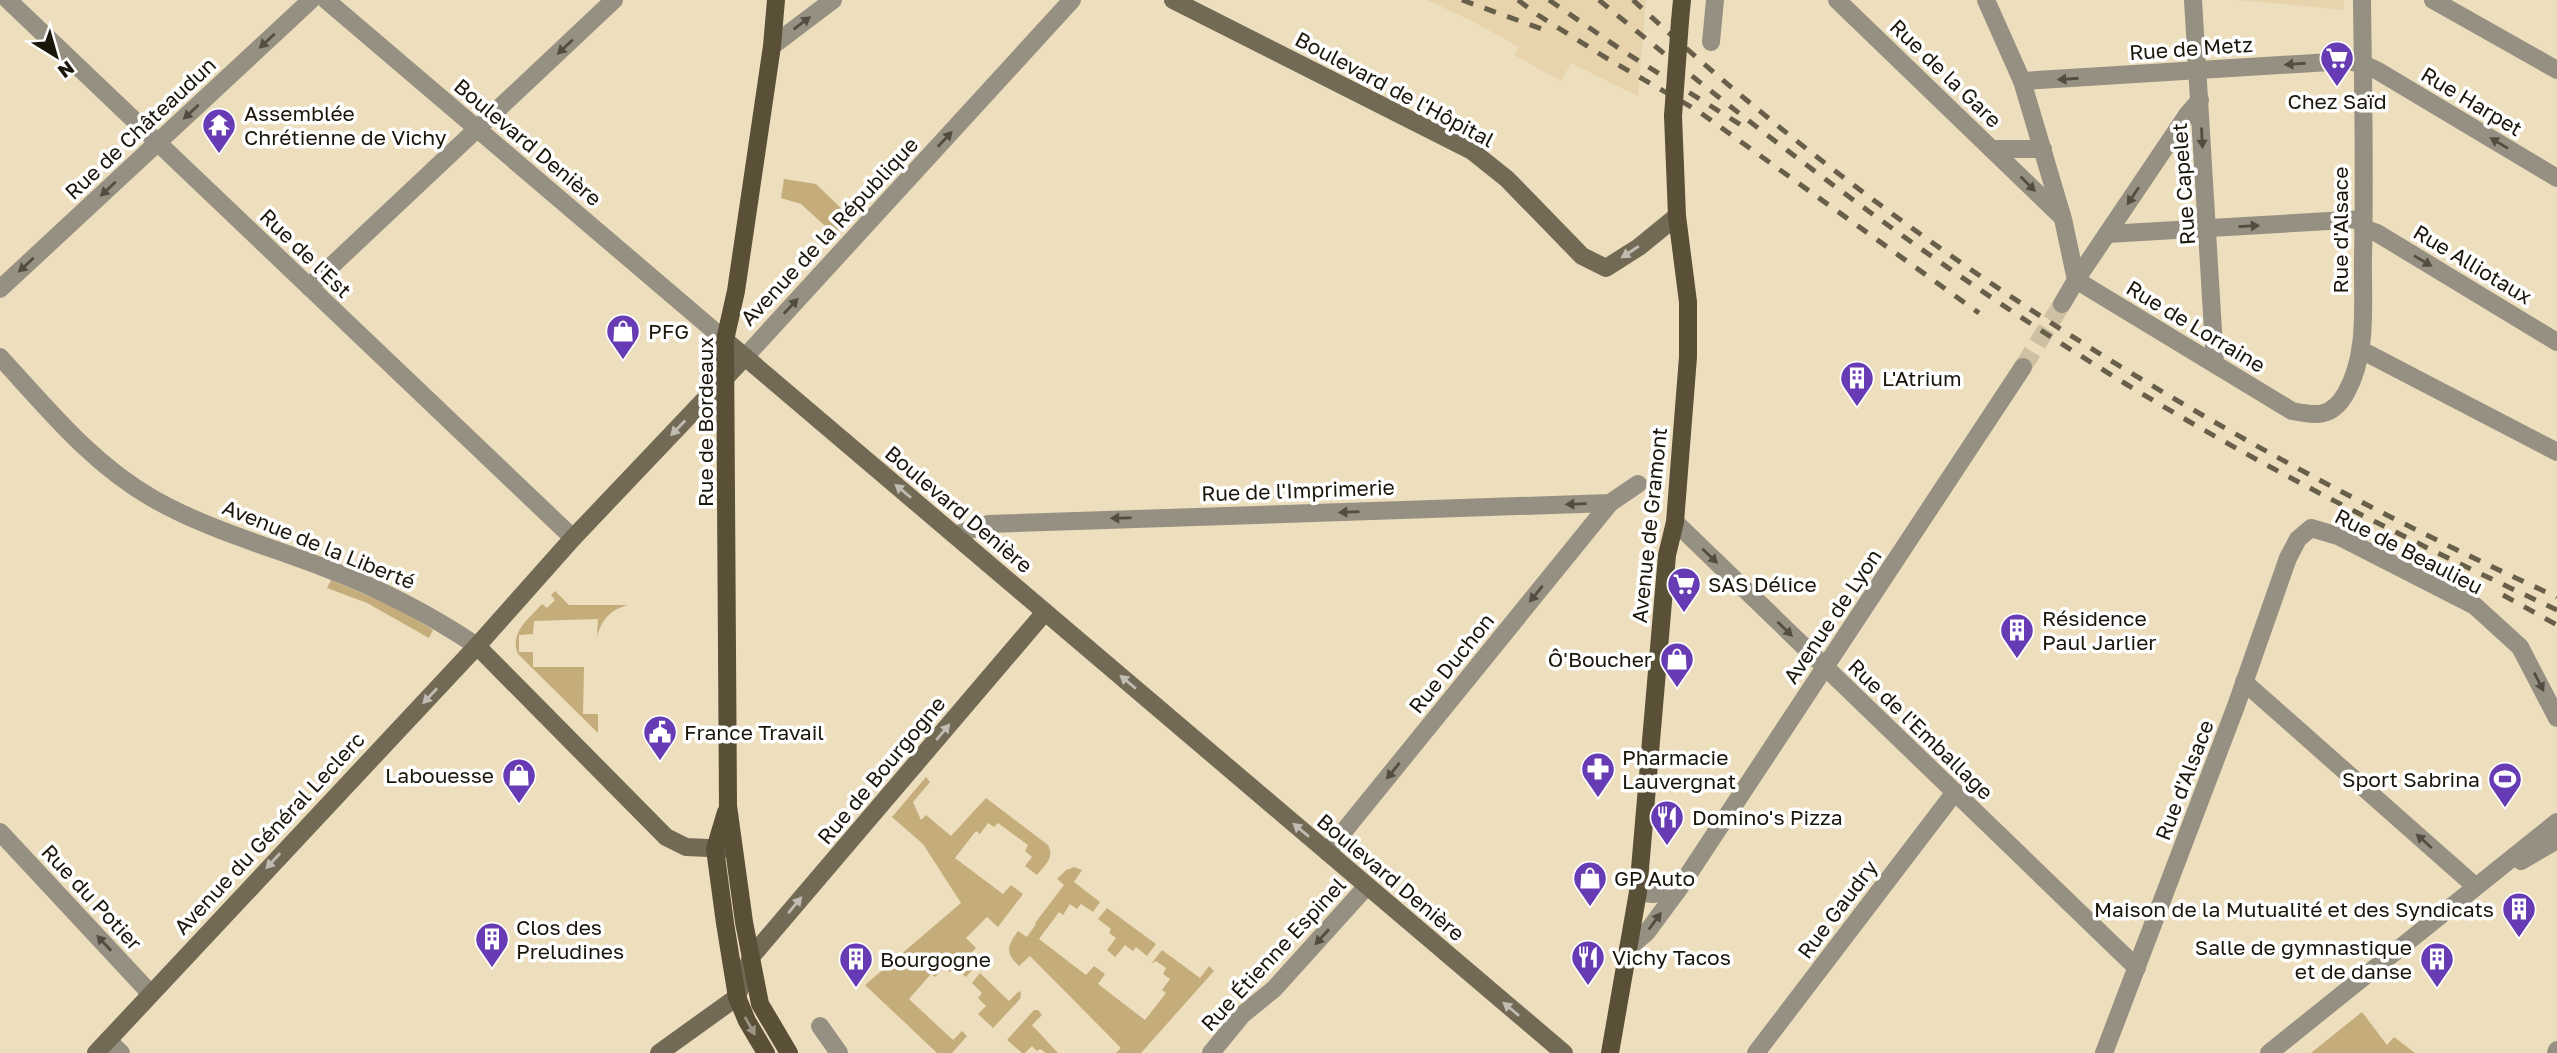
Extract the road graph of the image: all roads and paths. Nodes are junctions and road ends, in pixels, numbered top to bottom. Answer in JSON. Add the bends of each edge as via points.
{"nodes":[{"id":1,"x":311,"y":0,"type":"edge"},
{"id":2,"x":326,"y":0,"type":"edge"},
{"id":3,"x":614,"y":0,"type":"edge"},
{"id":4,"x":776,"y":0,"type":"edge"},
{"id":5,"x":833,"y":0,"type":"edge"},
{"id":6,"x":1072,"y":0,"type":"edge"},
{"id":7,"x":1173,"y":0,"type":"edge"},
{"id":8,"x":1682,"y":0,"type":"edge"},
{"id":9,"x":1715,"y":0,"type":"edge"},
{"id":10,"x":1837,"y":0,"type":"edge"},
{"id":11,"x":1986,"y":0,"type":"edge"},
{"id":12,"x":2193,"y":0,"type":"edge"},
{"id":13,"x":2362,"y":0,"type":"edge"},
{"id":14,"x":2433,"y":0,"type":"edge"},
{"id":15,"x":19,"y":3,"type":"edge"},
{"id":16,"x":1711,"y":42,"type":"dead end"},
{"id":17,"x":772,"y":46,"type":"junction"},
{"id":18,"x":2363,"y":64,"type":"junction"},
{"id":19,"x":2556,"y":67,"type":"edge"},
{"id":20,"x":2199,"y":70,"type":"junction"},
{"id":21,"x":2022,"y":81,"type":"junction"},
{"id":22,"x":2200,"y":100,"type":"junction"},
{"id":23,"x":477,"y":129,"type":"junction"},
{"id":24,"x":158,"y":143,"type":"junction"},
{"id":25,"x":1993,"y":149,"type":"junction"},
{"id":26,"x":2043,"y":149,"type":"junction"},
{"id":27,"x":2557,"y":178,"type":"edge"},
{"id":28,"x":1677,"y":216,"type":"junction"},
{"id":29,"x":2063,"y":219,"type":"junction"},
{"id":30,"x":2363,"y":224,"type":"junction"},
{"id":31,"x":2208,"y":228,"type":"junction"},
{"id":32,"x":2107,"y":234,"type":"junction"},
{"id":33,"x":2076,"y":280,"type":"junction"},
{"id":34,"x":309,"y":287,"type":"junction"},
{"id":35,"x":0,"y":289,"type":"edge"},
{"id":36,"x":2062,"y":304,"type":"tunnel mouth"},
{"id":37,"x":725,"y":340,"type":"junction"},
{"id":38,"x":2557,"y":342,"type":"edge"},
{"id":39,"x":2361,"y":350,"type":"junction"},
{"id":40,"x":0,"y":357,"type":"edge"},
{"id":41,"x":745,"y":357,"type":"junction"},
{"id":42,"x":2215,"y":365,"type":"junction"},
{"id":43,"x":2024,"y":367,"type":"tunnel mouth"},
{"id":44,"x":725,"y":379,"type":"junction"},
{"id":45,"x":2292,"y":411,"type":"joint"},
{"id":46,"x":2557,"y":452,"type":"edge"},
{"id":47,"x":1638,"y":484,"type":"dead end"},
{"id":48,"x":1610,"y":503,"type":"junction"},
{"id":49,"x":1675,"y":522,"type":"junction"},
{"id":50,"x":2311,"y":528,"type":"joint"},
{"id":51,"x":955,"y":536,"type":"junction"},
{"id":52,"x":573,"y":538,"type":"junction"},
{"id":53,"x":1045,"y":612,"type":"junction"},
{"id":54,"x":477,"y":646,"type":"junction"},
{"id":55,"x":1825,"y":668,"type":"junction"},
{"id":56,"x":2244,"y":682,"type":"junction"},
{"id":57,"x":2557,"y":718,"type":"edge"},
{"id":58,"x":1955,"y":792,"type":"junction"},
{"id":59,"x":728,"y":806,"type":"junction"},
{"id":60,"x":2557,"y":822,"type":"edge"},
{"id":61,"x":0,"y":832,"type":"edge"},
{"id":62,"x":2557,"y":841,"type":"edge"},
{"id":63,"x":716,"y":849,"type":"junction"},
{"id":64,"x":735,"y":850,"type":"junction"},
{"id":65,"x":1327,"y":852,"type":"junction"},
{"id":66,"x":1367,"y":886,"type":"junction"},
{"id":67,"x":2475,"y":886,"type":"junction"},
{"id":68,"x":1678,"y":890,"type":"junction"},
{"id":69,"x":1637,"y":892,"type":"junction"},
{"id":70,"x":1628,"y":948,"type":"junction"},
{"id":71,"x":751,"y":957,"type":"junction"},
{"id":72,"x":2137,"y":968,"type":"junction"},
{"id":73,"x":150,"y":993,"type":"junction"},
{"id":74,"x":737,"y":997,"type":"junction"},
{"id":75,"x":760,"y":1004,"type":"junction"},
{"id":76,"x":820,"y":1026,"type":"dead end"},
{"id":77,"x":108,"y":1049,"type":"edge"},
{"id":78,"x":659,"y":1053,"type":"edge"},
{"id":79,"x":766,"y":1053,"type":"edge"},
{"id":80,"x":789,"y":1053,"type":"edge"},
{"id":81,"x":839,"y":1053,"type":"edge"},
{"id":82,"x":1211,"y":1053,"type":"edge"},
{"id":83,"x":1564,"y":1053,"type":"edge"},
{"id":84,"x":1609,"y":1053,"type":"edge"},
{"id":85,"x":1756,"y":1053,"type":"edge"},
{"id":86,"x":2104,"y":1053,"type":"edge"},
{"id":87,"x":2269,"y":1053,"type":"edge"}],
"edges":[{"from":1,"to":24,"type":"street","name":"Rue de Châteaudun","one_way":true},
{"from":2,"to":23,"type":"street","name":"Boulevard Denière"},
{"from":3,"to":23,"type":"street","one_way":true},
{"from":4,"to":17,"type":"main road","name":"Rue de Bordeaux"},
{"from":17,"to":5,"type":"street","one_way":true},
{"from":41,"to":6,"type":"street","name":"Avenue de la République","one_way":true},
{"from":28,"to":7,"type":"street","name":"Boulevard de l'Hôpital","one_way":true,"via":[[1606,268],[1581,256],[1507,179],[1472,151]]},
{"from":8,"to":28,"type":"main road","name":"Avenue de Gramont","bridge":true,"via":[[1673,116]]},
{"from":9,"to":16,"type":"street"},
{"from":10,"to":25,"type":"street","name":"Rue de la Gare"},
{"from":11,"to":21,"type":"street"},
{"from":12,"to":20,"type":"street","name":"Rue Capelet"},
{"from":13,"to":18,"type":"street","name":"Rue d'Alsace"},
{"from":14,"to":19,"type":"street"},
{"from":15,"to":24,"type":"street","name":"Rue de l'Est"},
{"from":17,"to":37,"type":"main road","name":"Rue de Bordeaux"},
{"from":18,"to":20,"type":"street","name":"Rue de Metz","one_way":true,"via":[[2346,61]]},
{"from":27,"to":18,"type":"street","name":"Rue Harpet","one_way":true},
{"from":18,"to":30,"type":"street","name":"Rue d'Alsace"},
{"from":20,"to":21,"type":"street","name":"Rue de Metz","one_way":true},
{"from":20,"to":22,"type":"street","name":"Rue Capelet"},
{"from":21,"to":26,"type":"street"},
{"from":22,"to":31,"type":"street","name":"Rue Capelet","one_way":true},
{"from":22,"to":32,"type":"street","one_way":true},
{"from":23,"to":34,"type":"street"},
{"from":23,"to":37,"type":"street","name":"Boulevard Denière"},
{"from":24,"to":34,"type":"street","name":"Rue de l'Est"},
{"from":24,"to":35,"type":"street","name":"Rue de Châteaudun","one_way":true},
{"from":25,"to":26,"type":"street","name":"Rue de la Gare"},
{"from":25,"to":29,"type":"street","name":"Rue de la Gare","one_way":true},
{"from":26,"to":29,"type":"street"},
{"from":28,"to":49,"type":"main road","name":"Avenue de Gramont","via":[[1688,302],[1688,344]]},
{"from":29,"to":33,"type":"street"},
{"from":31,"to":30,"type":"street","one_way":true},
{"from":30,"to":38,"type":"street","name":"Rue Alliotaux","one_way":true},
{"from":30,"to":39,"type":"street","name":"Rue d'Alsace"},
{"from":31,"to":32,"type":"street"},
{"from":31,"to":42,"type":"street","name":"Rue Capelet"},
{"from":32,"to":33,"type":"street"},
{"from":33,"to":36,"type":"street"},
{"from":33,"to":42,"type":"street","name":"Rue de Lorraine"},
{"from":34,"to":52,"type":"street","name":"Rue de l'Est"},
{"from":37,"to":41,"type":"street","name":"Boulevard Denière"},
{"from":37,"to":44,"type":"main road","name":"Rue de Bordeaux"},
{"from":39,"to":45,"type":"street","name":"Rue d'Alsace","via":[[2345,395],[2332,409],[2316,416]]},
{"from":39,"to":46,"type":"street"},
{"from":40,"to":54,"type":"street","name":"Avenue de la Liberté","via":[[98,460],[146,494],[184,514],[401,599]]},
{"from":41,"to":44,"type":"street","name":"Avenue de la République"},
{"from":51,"to":41,"type":"street","name":"Boulevard Denière","one_way":true},
{"from":42,"to":45,"type":"street","name":"Rue de Lorraine"},
{"from":43,"to":55,"type":"street","name":"Avenue de Lyon"},
{"from":44,"to":52,"type":"street","name":"Avenue de la République","one_way":true},
{"from":44,"to":59,"type":"main road","name":"Rue de Bordeaux"},
{"from":47,"to":48,"type":"street"},
{"from":48,"to":51,"type":"street","name":"Rue de l'Imprimerie","one_way":true,"via":[[1002,523]]},
{"from":48,"to":65,"type":"street","name":"Rue Duchon","one_way":true},
{"from":49,"to":55,"type":"street","name":"Rue de l'Emballage","one_way":true},
{"from":49,"to":69,"type":"main road","name":"Avenue de Gramont","via":[[1667,555]]},
{"from":50,"to":56,"type":"street","name":"Rue d'Alsace","via":[[2298,539],[2288,558]]},
{"from":50,"to":57,"type":"street","name":"Rue de Beaulieu","one_way":true,"via":[[2338,536],[2475,606],[2520,647]]},
{"from":51,"to":53,"type":"street","name":"Boulevard Denière"},
{"from":52,"to":54,"type":"street","name":"Avenue de la République"},
{"from":65,"to":53,"type":"street","name":"Boulevard Denière","one_way":true},
{"from":71,"to":53,"type":"street","name":"Rue de Bourgogne","one_way":true},
{"from":54,"to":63,"type":"street","name":"Avenue de la Liberté","via":[[666,837],[686,848]]},
{"from":54,"to":73,"type":"street","name":"Avenue du Général Leclerc","one_way":true},
{"from":55,"to":58,"type":"street","name":"Rue de l'Emballage"},
{"from":55,"to":68,"type":"street","name":"Avenue de Lyon"},
{"from":67,"to":56,"type":"street","one_way":true},
{"from":56,"to":72,"type":"street","name":"Rue d'Alsace"},
{"from":58,"to":72,"type":"street","name":"Rue de l'Emballage"},
{"from":58,"to":85,"type":"street","name":"Rue Gaudry"},
{"from":59,"to":63,"type":"main road","name":"Rue de Bordeaux"},
{"from":59,"to":64,"type":"main road","name":"Rue de Bordeaux"},
{"from":60,"to":67,"type":"street"},
{"from":73,"to":61,"type":"street","name":"Rue du Potier","one_way":true},
{"from":62,"to":67,"type":"street"},
{"from":63,"to":64,"type":"street","name":"Avenue de la Liberté"},
{"from":63,"to":74,"type":"main road"},
{"from":64,"to":71,"type":"main road"},
{"from":65,"to":66,"type":"street","name":"Boulevard Denière"},
{"from":66,"to":82,"type":"street","name":"Rue Étienne Espinel","one_way":true},
{"from":83,"to":66,"type":"street","name":"Boulevard Denière","one_way":true},
{"from":67,"to":87,"type":"street"},
{"from":68,"to":69,"type":"street"},
{"from":70,"to":68,"type":"street","name":"Avenue de Lyon","one_way":true,"via":[[1647,932]]},
{"from":69,"to":70,"type":"main road","name":"Avenue de Gramont"},
{"from":70,"to":84,"type":"main road","name":"Avenue de Gramont"},
{"from":71,"to":74,"type":"street"},
{"from":71,"to":75,"type":"main road"},
{"from":72,"to":86,"type":"street","name":"Rue d'Alsace"},
{"from":73,"to":77,"type":"street","name":"Avenue du Général Leclerc"},
{"from":74,"to":75,"type":"street"},
{"from":74,"to":78,"type":"street"},
{"from":74,"to":79,"type":"main road","one_way":true},
{"from":75,"to":80,"type":"main road"},
{"from":76,"to":81,"type":"street"}]}
